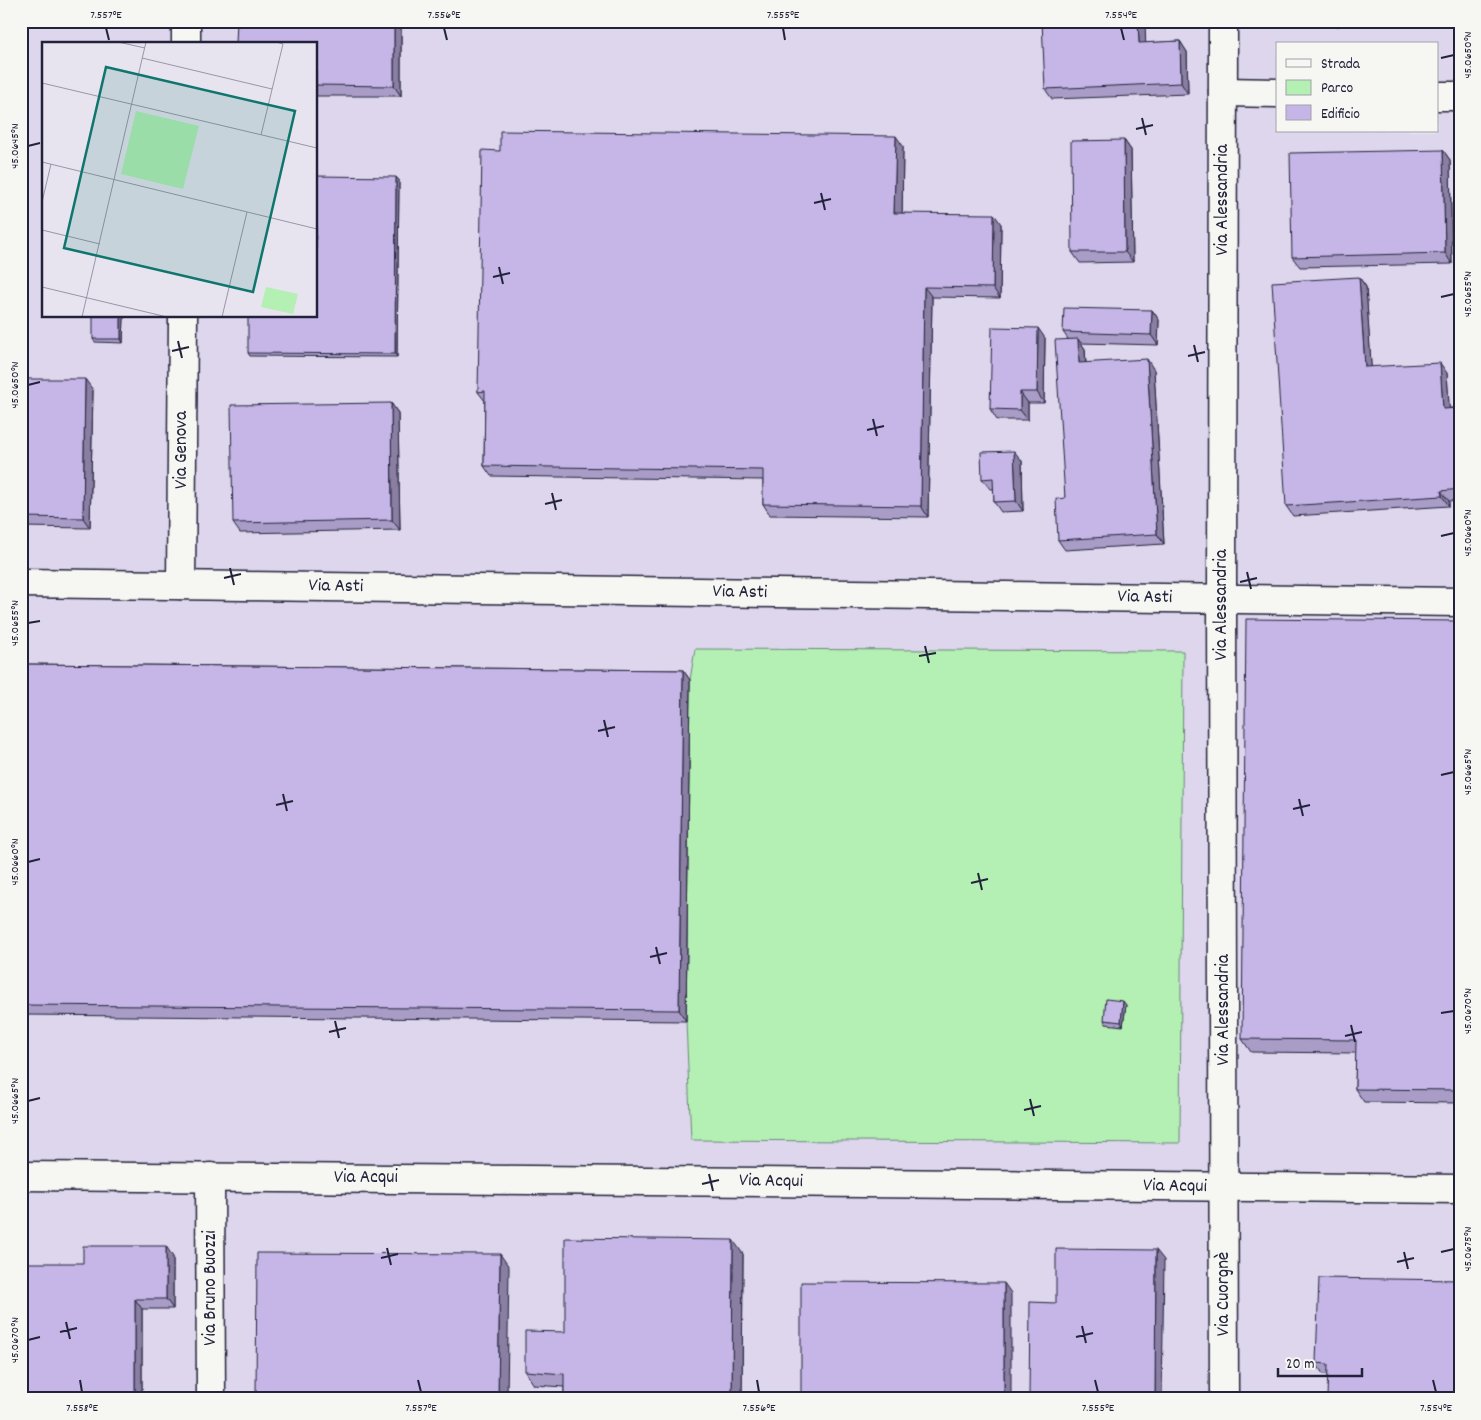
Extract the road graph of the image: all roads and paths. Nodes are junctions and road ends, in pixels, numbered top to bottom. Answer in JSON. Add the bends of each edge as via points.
{"nodes":[{"id":1,"x":186,"y":21,"type":"edge"},
{"id":2,"x":1223,"y":21,"type":"edge"},
{"id":3,"x":186,"y":42,"type":"edge"},
{"id":4,"x":1223,"y":92,"type":"junction"},
{"id":5,"x":1276,"y":93,"type":"edge"},
{"id":6,"x":1438,"y":96,"type":"edge"},
{"id":7,"x":1460,"y":96,"type":"edge"},
{"id":8,"x":183,"y":318,"type":"edge"},
{"id":9,"x":21,"y":583,"type":"edge"},
{"id":10,"x":181,"y":585,"type":"junction"},
{"id":11,"x":1222,"y":599,"type":"junction"},
{"id":12,"x":1460,"y":602,"type":"edge"},
{"id":13,"x":21,"y":1176,"type":"edge"},
{"id":14,"x":210,"y":1177,"type":"junction"},
{"id":15,"x":1224,"y":1188,"type":"junction"},
{"id":16,"x":1460,"y":1190,"type":"edge"},
{"id":17,"x":211,"y":1399,"type":"edge"},
{"id":18,"x":1224,"y":1399,"type":"edge"}],
"edges":[{"from":1,"to":3,"type":"street"},
{"from":2,"to":4,"type":"street","name":"Via Alessandria"},
{"from":4,"to":5,"type":"street"},
{"from":4,"to":11,"type":"street","name":"Via Alessandria"},
{"from":6,"to":7,"type":"street"},
{"from":8,"to":10,"type":"street","name":"Via Genova"},
{"from":9,"to":10,"type":"street","name":"Via Asti"},
{"from":10,"to":11,"type":"street","name":"Via Asti"},
{"from":11,"to":12,"type":"street","name":"Via Asti"},
{"from":11,"to":15,"type":"street","name":"Via Alessandria"},
{"from":13,"to":14,"type":"street","name":"Via Acqui"},
{"from":14,"to":15,"type":"street","name":"Via Acqui"},
{"from":14,"to":17,"type":"street","name":"Via Bruno Buozzi"},
{"from":15,"to":16,"type":"street","name":"Via Acqui"},
{"from":15,"to":18,"type":"street","name":"Via Cuorgnè"}]}
